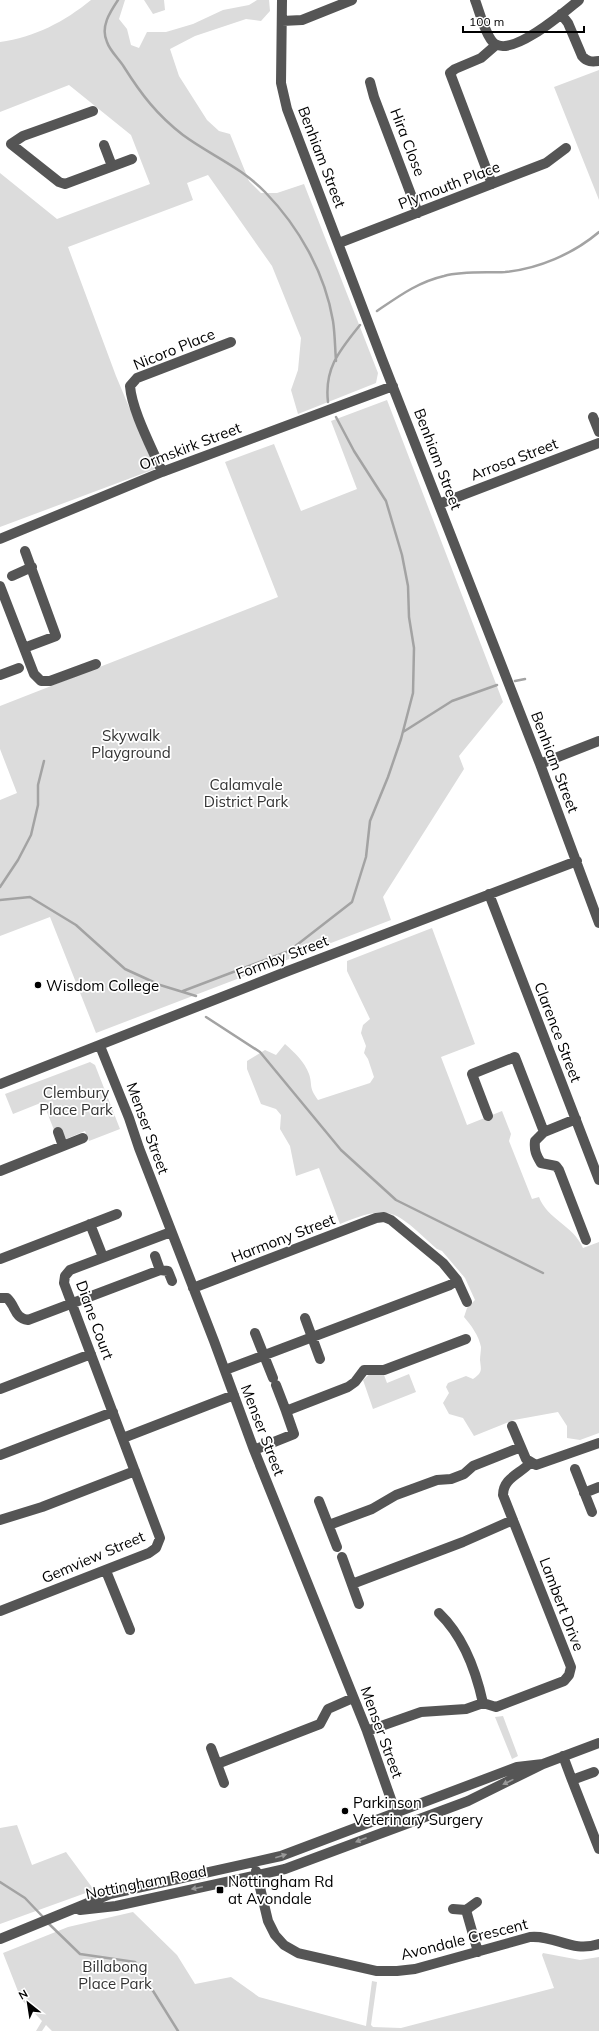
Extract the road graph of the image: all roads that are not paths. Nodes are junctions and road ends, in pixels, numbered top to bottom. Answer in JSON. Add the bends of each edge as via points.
{"nodes":[{"id":1,"x":282,"y":0,"type":"edge"},
{"id":2,"x":352,"y":0,"type":"edge"},
{"id":3,"x":475,"y":0,"type":"edge"},
{"id":4,"x":579,"y":0,"type":"edge"},
{"id":5,"x":561,"y":14,"type":"junction"},
{"id":6,"x":282,"y":21,"type":"junction"},
{"id":7,"x":496,"y":45,"type":"junction"},
{"id":8,"x":599,"y":61,"type":"edge"},
{"id":9,"x":370,"y":82,"type":"dead end"},
{"id":10,"x":93,"y":111,"type":"dead end"},
{"id":11,"x":104,"y":145,"type":"dead end"},
{"id":12,"x":566,"y":148,"type":"dead end"},
{"id":13,"x":132,"y":159,"type":"dead end"},
{"id":14,"x":112,"y":166,"type":"junction"},
{"id":15,"x":492,"y":184,"type":"junction"},
{"id":16,"x":418,"y":213,"type":"junction"},
{"id":17,"x":339,"y":243,"type":"junction"},
{"id":18,"x":232,"y":342,"type":"dead end"},
{"id":19,"x":393,"y":386,"type":"junction"},
{"id":20,"x":593,"y":417,"type":"dead end"},
{"id":21,"x":599,"y":432,"type":"edge"},
{"id":22,"x":599,"y":443,"type":"edge"},
{"id":23,"x":162,"y":472,"type":"junction"},
{"id":24,"x":439,"y":504,"type":"junction"},
{"id":25,"x":0,"y":538,"type":"edge"},
{"id":26,"x":25,"y":551,"type":"dead end"},
{"id":27,"x":32,"y":568,"type":"junction"},
{"id":28,"x":12,"y":576,"type":"dead end"},
{"id":29,"x":0,"y":586,"type":"edge"},
{"id":30,"x":24,"y":648,"type":"junction"},
{"id":31,"x":96,"y":664,"type":"dead end"},
{"id":32,"x":19,"y":668,"type":"dead end"},
{"id":33,"x":0,"y":675,"type":"edge"},
{"id":34,"x":599,"y":741,"type":"edge"},
{"id":35,"x":540,"y":764,"type":"junction"},
{"id":36,"x":577,"y":861,"type":"junction"},
{"id":37,"x":489,"y":894,"type":"junction"},
{"id":38,"x":599,"y":924,"type":"edge"},
{"id":39,"x":100,"y":1046,"type":"junction"},
{"id":40,"x":0,"y":1084,"type":"edge"},
{"id":41,"x":488,"y":1116,"type":"dead end"},
{"id":42,"x":576,"y":1119,"type":"junction"},
{"id":43,"x":58,"y":1132,"type":"dead end"},
{"id":44,"x":544,"y":1132,"type":"junction"},
{"id":45,"x":83,"y":1138,"type":"dead end"},
{"id":46,"x":63,"y":1146,"type":"junction"},
{"id":47,"x":0,"y":1171,"type":"edge"},
{"id":48,"x":599,"y":1180,"type":"edge"},
{"id":49,"x":117,"y":1214,"type":"dead end"},
{"id":50,"x":90,"y":1224,"type":"junction"},
{"id":51,"x":171,"y":1232,"type":"junction"},
{"id":52,"x":586,"y":1240,"type":"dead end"},
{"id":53,"x":154,"y":1256,"type":"dead end"},
{"id":54,"x":103,"y":1257,"type":"junction"},
{"id":55,"x":0,"y":1259,"type":"edge"},
{"id":56,"x":160,"y":1270,"type":"junction"},
{"id":57,"x":457,"y":1280,"type":"junction"},
{"id":58,"x":172,"y":1281,"type":"dead end"},
{"id":59,"x":193,"y":1288,"type":"junction"},
{"id":60,"x":0,"y":1298,"type":"edge"},
{"id":61,"x":467,"y":1302,"type":"dead end"},
{"id":62,"x":72,"y":1304,"type":"junction"},
{"id":63,"x":305,"y":1318,"type":"dead end"},
{"id":64,"x":255,"y":1333,"type":"dead end"},
{"id":65,"x":312,"y":1336,"type":"junction"},
{"id":66,"x":466,"y":1339,"type":"dead end"},
{"id":67,"x":91,"y":1354,"type":"junction"},
{"id":68,"x":264,"y":1354,"type":"junction"},
{"id":69,"x":320,"y":1359,"type":"dead end"},
{"id":70,"x":225,"y":1370,"type":"junction"},
{"id":71,"x":0,"y":1389,"type":"edge"},
{"id":72,"x":234,"y":1396,"type":"junction"},
{"id":73,"x":286,"y":1411,"type":"junction"},
{"id":74,"x":113,"y":1412,"type":"junction"},
{"id":75,"x":512,"y":1426,"type":"dead end"},
{"id":76,"x":123,"y":1438,"type":"junction"},
{"id":77,"x":599,"y":1442,"type":"edge"},
{"id":78,"x":521,"y":1447,"type":"junction"},
{"id":79,"x":254,"y":1450,"type":"junction"},
{"id":80,"x":0,"y":1455,"type":"edge"},
{"id":81,"x":530,"y":1463,"type":"junction"},
{"id":82,"x":575,"y":1469,"type":"dead end"},
{"id":83,"x":135,"y":1471,"type":"junction"},
{"id":84,"x":599,"y":1486,"type":"edge"},
{"id":85,"x":584,"y":1493,"type":"junction"},
{"id":86,"x":319,"y":1501,"type":"dead end"},
{"id":87,"x":592,"y":1512,"type":"dead end"},
{"id":88,"x":0,"y":1520,"type":"edge"},
{"id":89,"x":513,"y":1520,"type":"junction"},
{"id":90,"x":328,"y":1525,"type":"junction"},
{"id":91,"x":337,"y":1547,"type":"dead end"},
{"id":92,"x":342,"y":1557,"type":"dead end"},
{"id":93,"x":106,"y":1571,"type":"junction"},
{"id":94,"x":352,"y":1584,"type":"junction"},
{"id":95,"x":360,"y":1604,"type":"dead end"},
{"id":96,"x":0,"y":1611,"type":"edge"},
{"id":97,"x":439,"y":1613,"type":"dead end"},
{"id":98,"x":130,"y":1630,"type":"dead end"},
{"id":99,"x":353,"y":1698,"type":"junction"},
{"id":100,"x":483,"y":1703,"type":"junction"},
{"id":101,"x":367,"y":1731,"type":"junction"},
{"id":102,"x":599,"y":1742,"type":"edge"},
{"id":103,"x":211,"y":1748,"type":"dead end"},
{"id":104,"x":563,"y":1756,"type":"junction"},
{"id":105,"x":217,"y":1764,"type":"junction"},
{"id":106,"x":543,"y":1764,"type":"junction"},
{"id":107,"x":594,"y":1772,"type":"dead end"},
{"id":108,"x":572,"y":1780,"type":"junction"},
{"id":109,"x":224,"y":1783,"type":"dead end"},
{"id":110,"x":396,"y":1813,"type":"junction"},
{"id":111,"x":400,"y":1825,"type":"junction"},
{"id":112,"x":599,"y":1849,"type":"edge"},
{"id":113,"x":254,"y":1863,"type":"junction"},
{"id":114,"x":257,"y":1876,"type":"junction"},
{"id":115,"x":477,"y":1902,"type":"dead end"},
{"id":116,"x":453,"y":1910,"type":"dead end"},
{"id":117,"x":466,"y":1910,"type":"junction"},
{"id":118,"x":68,"y":1912,"type":"junction"},
{"id":119,"x":0,"y":1939,"type":"edge"},
{"id":120,"x":599,"y":1944,"type":"edge"},
{"id":121,"x":478,"y":1952,"type":"junction"}],
"edges":[{"from":1,"to":6,"type":"street","name":"Benhiam Street"},
{"from":2,"to":6,"type":"street","via":[[302,20]]},
{"from":3,"to":7,"type":"street","via":[[490,39]]},
{"from":4,"to":5,"type":"street"},
{"from":5,"to":7,"type":"street","via":[[516,44],[505,47]]},
{"from":5,"to":8,"type":"street","via":[[568,23],[582,56],[592,62]]},
{"from":6,"to":17,"type":"street","name":"Benhiam Street","via":[[283,96]]},
{"from":7,"to":15,"type":"street","via":[[481,58],[450,73]]},
{"from":9,"to":16,"type":"street","name":"Hira Close"},
{"from":10,"to":14,"type":"street","via":[[24,136],[11,144],[65,184]]},
{"from":11,"to":14,"type":"street"},
{"from":12,"to":15,"type":"street","name":"Plymouth Place","via":[[546,163]]},
{"from":13,"to":14,"type":"street"},
{"from":15,"to":16,"type":"street","name":"Plymouth Place"},
{"from":16,"to":17,"type":"street","name":"Plymouth Place"},
{"from":17,"to":19,"type":"street","name":"Benhiam Street"},
{"from":18,"to":23,"type":"street","name":"Nicoro Place","via":[[137,378],[130,386],[139,416]]},
{"from":19,"to":23,"type":"street","name":"Ormskirk Street"},
{"from":19,"to":24,"type":"street","name":"Benhiam Street"},
{"from":20,"to":21,"type":"street"},
{"from":22,"to":24,"type":"street","name":"Arrosa Street"},
{"from":23,"to":25,"type":"street","name":"Ormskirk Street"},
{"from":24,"to":35,"type":"street","name":"Benhiam Street"},
{"from":26,"to":27,"type":"street"},
{"from":27,"to":28,"type":"street"},
{"from":27,"to":30,"type":"street","via":[[56,636]]},
{"from":29,"to":30,"type":"street"},
{"from":30,"to":31,"type":"street","via":[[34,674],[41,681],[50,681]]},
{"from":32,"to":33,"type":"street"},
{"from":34,"to":35,"type":"street"},
{"from":35,"to":36,"type":"street","name":"Benhiam Street"},
{"from":36,"to":37,"type":"street","name":"Formby Street"},
{"from":36,"to":38,"type":"street","name":"Benhiam Street"},
{"from":37,"to":39,"type":"street","name":"Formby Street","via":[[288,970]]},
{"from":37,"to":42,"type":"street","name":"Clarence Street"},
{"from":39,"to":40,"type":"street","name":"Formby Street"},
{"from":39,"to":51,"type":"street","name":"Menser Street","via":[[127,1110]]},
{"from":41,"to":44,"type":"street","via":[[472,1074],[515,1057]]},
{"from":42,"to":44,"type":"street"},
{"from":42,"to":48,"type":"street","name":"Clarence Street"},
{"from":43,"to":46,"type":"street"},
{"from":44,"to":52,"type":"street","via":[[535,1141],[536,1156],[541,1163],[556,1166],[559,1170]]},
{"from":45,"to":46,"type":"street"},
{"from":46,"to":47,"type":"street"},
{"from":49,"to":50,"type":"street"},
{"from":50,"to":54,"type":"street"},
{"from":50,"to":55,"type":"street"},
{"from":51,"to":54,"type":"street","name":"Diane Court"},
{"from":51,"to":59,"type":"street","name":"Menser Street"},
{"from":53,"to":56,"type":"street"},
{"from":54,"to":62,"type":"street","name":"Diane Court","via":[[70,1270],[65,1276],[64,1284]]},
{"from":56,"to":58,"type":"street","via":[[168,1271]]},
{"from":56,"to":62,"type":"street"},
{"from":57,"to":59,"type":"street","name":"Harmony Street","via":[[443,1263],[384,1217]]},
{"from":57,"to":61,"type":"street"},
{"from":57,"to":65,"type":"street","via":[[450,1286]]},
{"from":59,"to":70,"type":"street","name":"Menser Street"},
{"from":60,"to":62,"type":"street","via":[[11,1301],[17,1315],[28,1320]]},
{"from":62,"to":67,"type":"street","name":"Diane Court"},
{"from":63,"to":65,"type":"street"},
{"from":64,"to":68,"type":"street"},
{"from":65,"to":68,"type":"street"},
{"from":65,"to":69,"type":"street"},
{"from":66,"to":73,"type":"street","via":[[384,1370],[364,1370],[348,1387]]},
{"from":67,"to":71,"type":"street"},
{"from":67,"to":74,"type":"street","name":"Diane Court"},
{"from":68,"to":70,"type":"street"},
{"from":68,"to":73,"type":"street"},
{"from":70,"to":72,"type":"street","name":"Menser Street"},
{"from":72,"to":76,"type":"street"},
{"from":72,"to":79,"type":"street","name":"Menser Street"},
{"from":73,"to":79,"type":"street","via":[[294,1434]]},
{"from":74,"to":76,"type":"street","name":"Diane Court"},
{"from":74,"to":80,"type":"street"},
{"from":75,"to":78,"type":"street"},
{"from":76,"to":83,"type":"street","name":"Gemview Street"},
{"from":77,"to":81,"type":"street","via":[[543,1464]]},
{"from":78,"to":81,"type":"street"},
{"from":78,"to":90,"type":"street","via":[[473,1466],[464,1474],[451,1479],[437,1480],[396,1495],[372,1509]]},
{"from":79,"to":99,"type":"street","name":"Menser Street"},
{"from":81,"to":89,"type":"street","name":"Lambert Drive","via":[[503,1487],[503,1495]]},
{"from":82,"to":85,"type":"street"},
{"from":83,"to":88,"type":"street","via":[[42,1507]]},
{"from":83,"to":93,"type":"street","name":"Gemview Street","via":[[160,1538],[156,1548],[149,1553]]},
{"from":84,"to":85,"type":"street"},
{"from":85,"to":87,"type":"street"},
{"from":86,"to":90,"type":"street"},
{"from":89,"to":94,"type":"street"},
{"from":89,"to":100,"type":"street","name":"Lambert Drive","via":[[571,1667],[564,1681],[496,1707]]},
{"from":90,"to":91,"type":"street"},
{"from":92,"to":94,"type":"street"},
{"from":93,"to":96,"type":"street","name":"Gemview Street"},
{"from":93,"to":98,"type":"street"},
{"from":94,"to":95,"type":"street"},
{"from":97,"to":100,"type":"street","via":[[450,1623],[459,1637],[480,1687]]},
{"from":99,"to":101,"type":"street","name":"Menser Street"},
{"from":99,"to":105,"type":"street","via":[[328,1709],[320,1724]]},
{"from":100,"to":101,"type":"street","name":"Lambert Drive","via":[[466,1709],[421,1712]]},
{"from":101,"to":110,"type":"street","name":"Menser Street"},
{"from":102,"to":104,"type":"street","name":"Nottingham Road"},
{"from":103,"to":105,"type":"street"},
{"from":104,"to":106,"type":"street","name":"Nottingham Road"},
{"from":104,"to":108,"type":"street"},
{"from":105,"to":109,"type":"street"},
{"from":106,"to":110,"type":"street","name":"Nottingham Road","via":[[517,1767]]},
{"from":106,"to":111,"type":"street","name":"Nottingham Road","one_way":true,"via":[[468,1801]]},
{"from":107,"to":108,"type":"street"},
{"from":108,"to":112,"type":"street"},
{"from":110,"to":111,"type":"street","name":"Menser Street"},
{"from":113,"to":110,"type":"street","name":"Nottingham Road","one_way":true,"via":[[281,1856]]},
{"from":111,"to":114,"type":"street","name":"Nottingham Road","one_way":true,"via":[[285,1869]]},
{"from":113,"to":114,"type":"street","name":"Avondale Crescent"},
{"from":113,"to":118,"type":"street","name":"Nottingham Road","via":[[110,1894]]},
{"from":114,"to":118,"type":"street","name":"Nottingham Road","one_way":true,"via":[[116,1906]]},
{"from":114,"to":121,"type":"street","name":"Avondale Crescent","via":[[268,1921],[275,1935],[284,1945],[298,1953],[377,1971],[397,1971],[415,1969]]},
{"from":115,"to":117,"type":"street"},
{"from":116,"to":117,"type":"street"},
{"from":117,"to":121,"type":"street"},
{"from":118,"to":119,"type":"street","name":"Nottingham Road"},
{"from":120,"to":121,"type":"street","name":"Avondale Crescent","via":[[576,1947],[542,1936]]}]}
